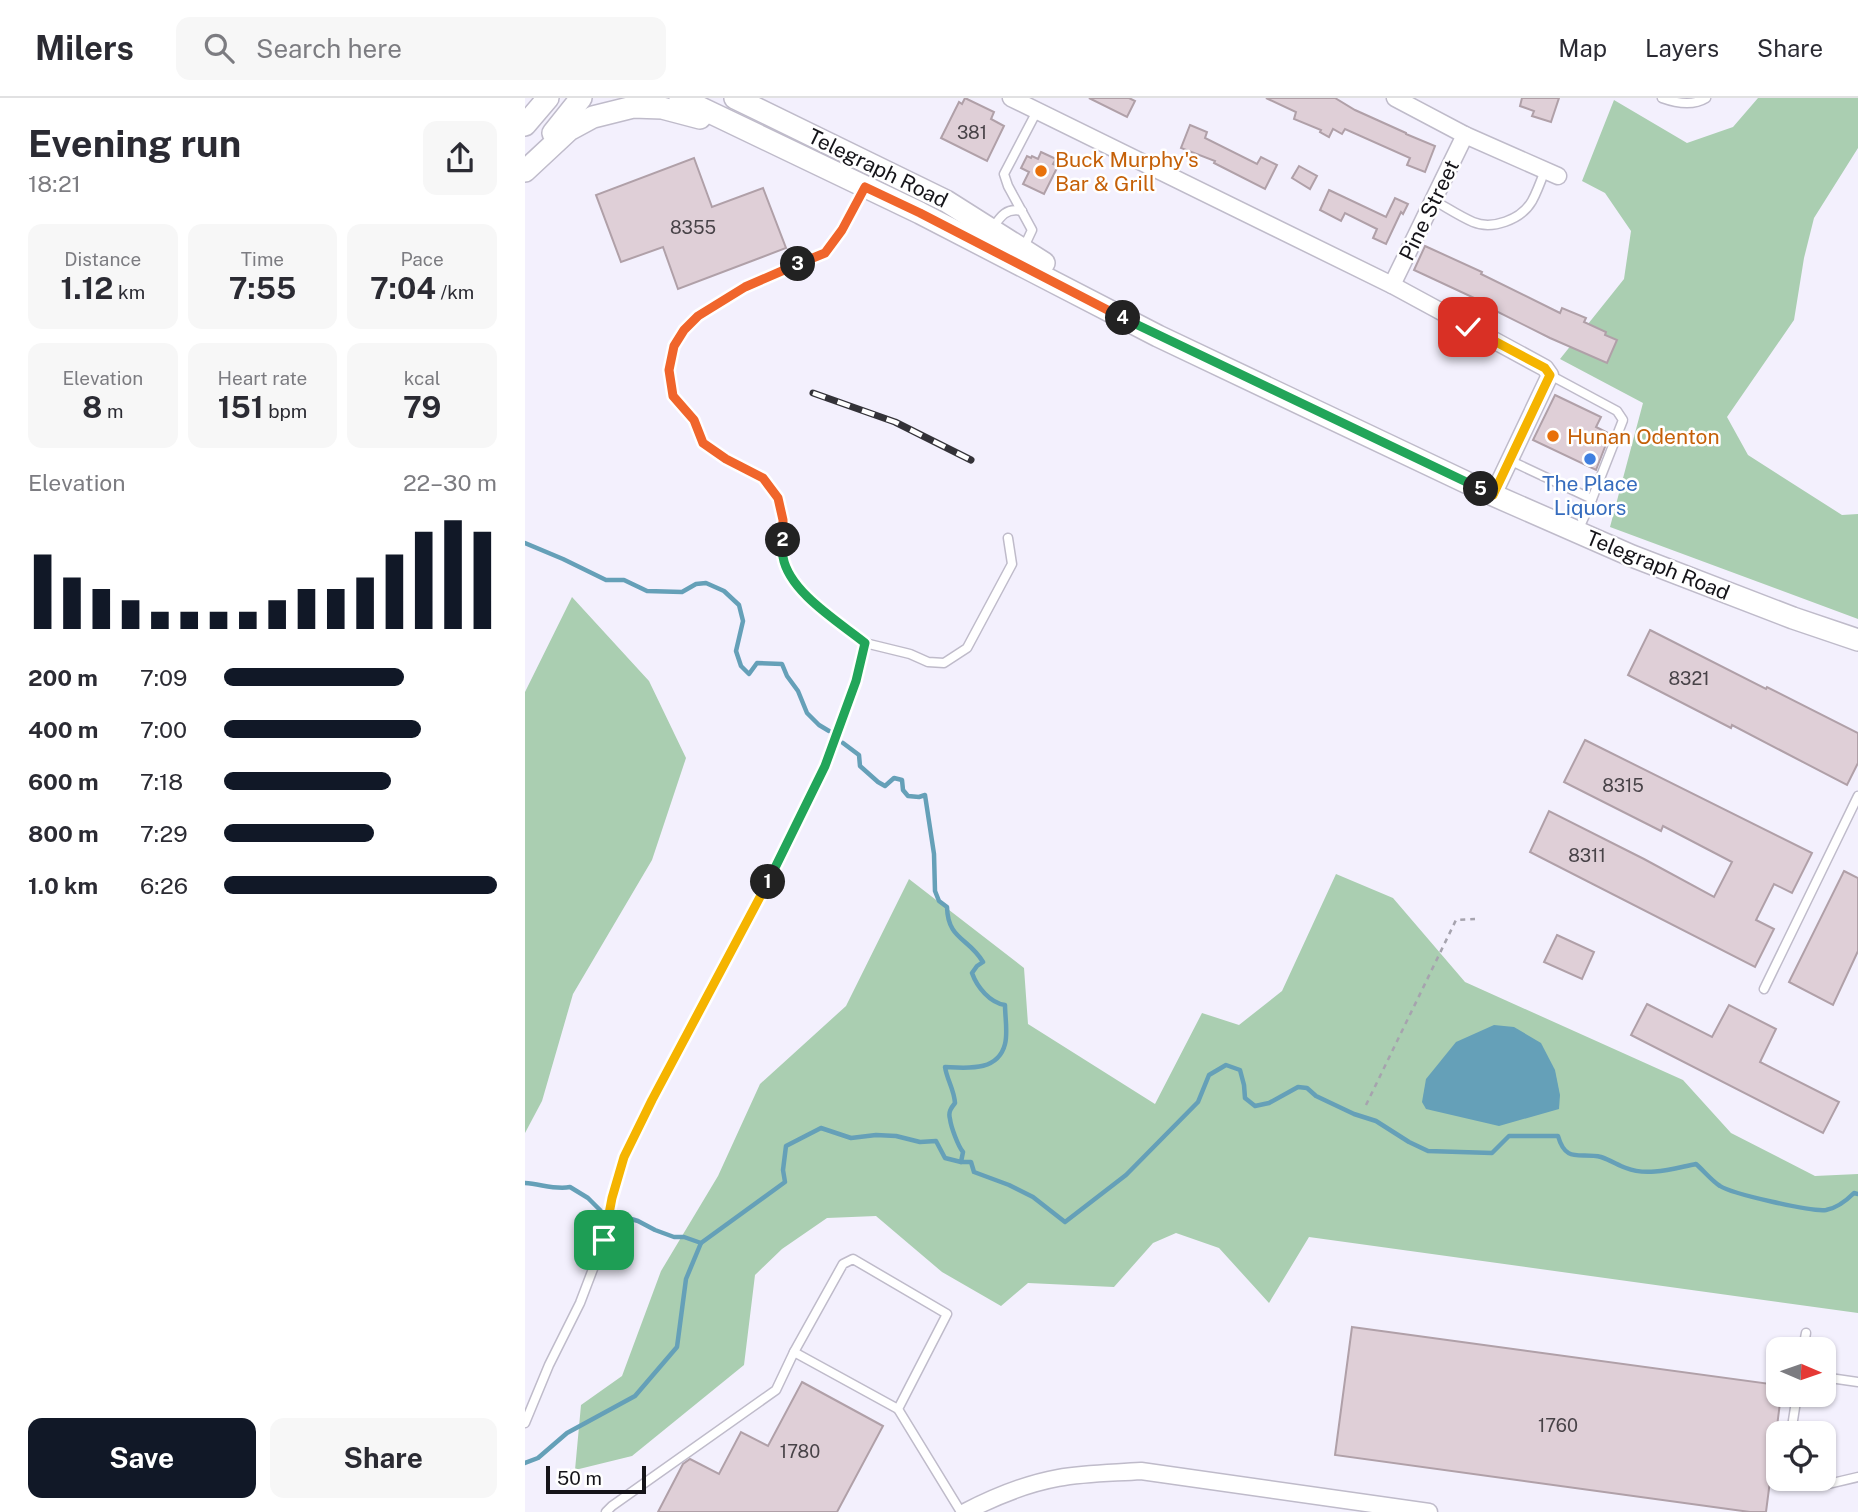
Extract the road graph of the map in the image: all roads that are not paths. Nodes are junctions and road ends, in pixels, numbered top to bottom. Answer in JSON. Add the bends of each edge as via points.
{"nodes":[{"id":1,"x":548,"y":98,"type":"edge"},
{"id":2,"x":582,"y":98,"type":"edge"},
{"id":3,"x":680,"y":98,"type":"edge"},
{"id":4,"x":735,"y":98,"type":"edge"},
{"id":5,"x":765,"y":98,"type":"edge"},
{"id":6,"x":1011,"y":98,"type":"edge"},
{"id":7,"x":1395,"y":98,"type":"edge"},
{"id":8,"x":1662,"y":98,"type":"edge"},
{"id":9,"x":1706,"y":98,"type":"edge"},
{"id":10,"x":1037,"y":111,"type":"junction"},
{"id":11,"x":525,"y":125,"type":"edge"},
{"id":12,"x":747,"y":130,"type":"junction"},
{"id":13,"x":806,"y":133,"type":"junction"},
{"id":14,"x":1465,"y":135,"type":"junction"},
{"id":15,"x":525,"y":169,"type":"edge"},
{"id":16,"x":1551,"y":173,"type":"joint"},
{"id":17,"x":865,"y":187,"type":"junction"},
{"id":18,"x":1433,"y":200,"type":"junction"},
{"id":19,"x":1021,"y":211,"type":"junction"},
{"id":20,"x":991,"y":230,"type":"junction"},
{"id":21,"x":1022,"y":249,"type":"junction"},
{"id":22,"x":1392,"y":285,"type":"junction"},
{"id":23,"x":1158,"y":336,"type":"junction"},
{"id":24,"x":1548,"y":371,"type":"junction"},
{"id":25,"x":1509,"y":460,"type":"junction"},
{"id":26,"x":1493,"y":495,"type":"junction"},
{"id":27,"x":1592,"y":499,"type":"junction"},
{"id":28,"x":1578,"y":533,"type":"junction"},
{"id":29,"x":1008,"y":538,"type":"dead end"},
{"id":30,"x":1858,"y":640,"type":"edge"},
{"id":31,"x":865,"y":643,"type":"junction"},
{"id":32,"x":1858,"y":796,"type":"edge"},
{"id":33,"x":1764,"y":989,"type":"dead end"},
{"id":34,"x":1806,"y":1333,"type":"dead end"},
{"id":35,"x":1805,"y":1337,"type":"edge"},
{"id":36,"x":795,"y":1352,"type":"junction"},
{"id":37,"x":1836,"y":1379,"type":"edge"},
{"id":38,"x":1858,"y":1382,"type":"edge"},
{"id":39,"x":898,"y":1409,"type":"junction"},
{"id":40,"x":525,"y":1423,"type":"edge"},
{"id":41,"x":1858,"y":1477,"type":"edge"},
{"id":42,"x":1836,"y":1482,"type":"edge"},
{"id":43,"x":1400,"y":1510,"type":"edge"},
{"id":44,"x":606,"y":1512,"type":"edge"},
{"id":45,"x":963,"y":1512,"type":"edge"},
{"id":46,"x":1429,"y":1512,"type":"edge"}],
"edges":[{"from":1,"to":11,"type":"main road"},
{"from":2,"to":15,"type":"main road"},
{"from":3,"to":12,"type":"main road","name":"Telegraph Road"},
{"from":4,"to":13,"type":"main road","name":"Telegraph Road"},
{"from":5,"to":13,"type":"main road"},
{"from":6,"to":10,"type":"street"},
{"from":7,"to":14,"type":"street"},
{"from":8,"to":9,"type":"lane","via":[[1677,103]]},
{"from":10,"to":19,"type":"lane","via":[[1004,174]]},
{"from":10,"to":22,"type":"street"},
{"from":12,"to":15,"type":"main road","via":[[662,108],[633,107],[593,117],[569,130]]},
{"from":12,"to":17,"type":"main road","name":"Telegraph Road"},
{"from":13,"to":20,"type":"main road","name":"Telegraph Road","via":[[946,201]]},
{"from":14,"to":16,"type":"street"},
{"from":14,"to":18,"type":"street","name":"Pine Street"},
{"from":16,"to":18,"type":"lane","via":[[1522,212],[1496,224],[1473,222]]},
{"from":17,"to":23,"type":"main road","name":"Telegraph Road"},
{"from":17,"to":31,"type":"lane","via":[[825,253],[745,287],[698,316],[674,346],[669,370],[673,396],[694,420],[703,443],[763,478],[778,498],[783,558],[794,583]]},
{"from":18,"to":22,"type":"street","name":"Pine Street"},
{"from":19,"to":20,"type":"lane","via":[[1002,215]]},
{"from":19,"to":21,"type":"lane","via":[[1032,230]]},
{"from":20,"to":21,"type":"main road","name":"Telegraph Road"},
{"from":21,"to":23,"type":"main road","name":"Telegraph Road"},
{"from":22,"to":24,"type":"street"},
{"from":23,"to":26,"type":"main road","name":"Telegraph Road"},
{"from":24,"to":25,"type":"street"},
{"from":24,"to":27,"type":"lane","via":[[1617,411],[1623,420]]},
{"from":25,"to":26,"type":"street"},
{"from":25,"to":27,"type":"lane"},
{"from":26,"to":28,"type":"main road","name":"Telegraph Road"},
{"from":27,"to":28,"type":"lane"},
{"from":28,"to":30,"type":"main road","name":"Telegraph Road"},
{"from":29,"to":31,"type":"lane","via":[[1012,564],[967,648],[944,663]]},
{"from":31,"to":40,"type":"lane","via":[[825,766],[624,1157],[604,1240]]},
{"from":32,"to":33,"type":"lane"},
{"from":34,"to":35,"type":"lane"},
{"from":36,"to":39,"type":"lane"},
{"from":36,"to":39,"type":"lane","via":[[843,1264],[853,1259],[947,1314]]},
{"from":36,"to":44,"type":"lane","via":[[776,1390]]},
{"from":37,"to":38,"type":"lane"},
{"from":39,"to":45,"type":"lane"},
{"from":41,"to":42,"type":"lane"},
{"from":43,"to":45,"type":"street","via":[[1141,1471],[1057,1478]]},
{"from":43,"to":46,"type":"street"}]}
